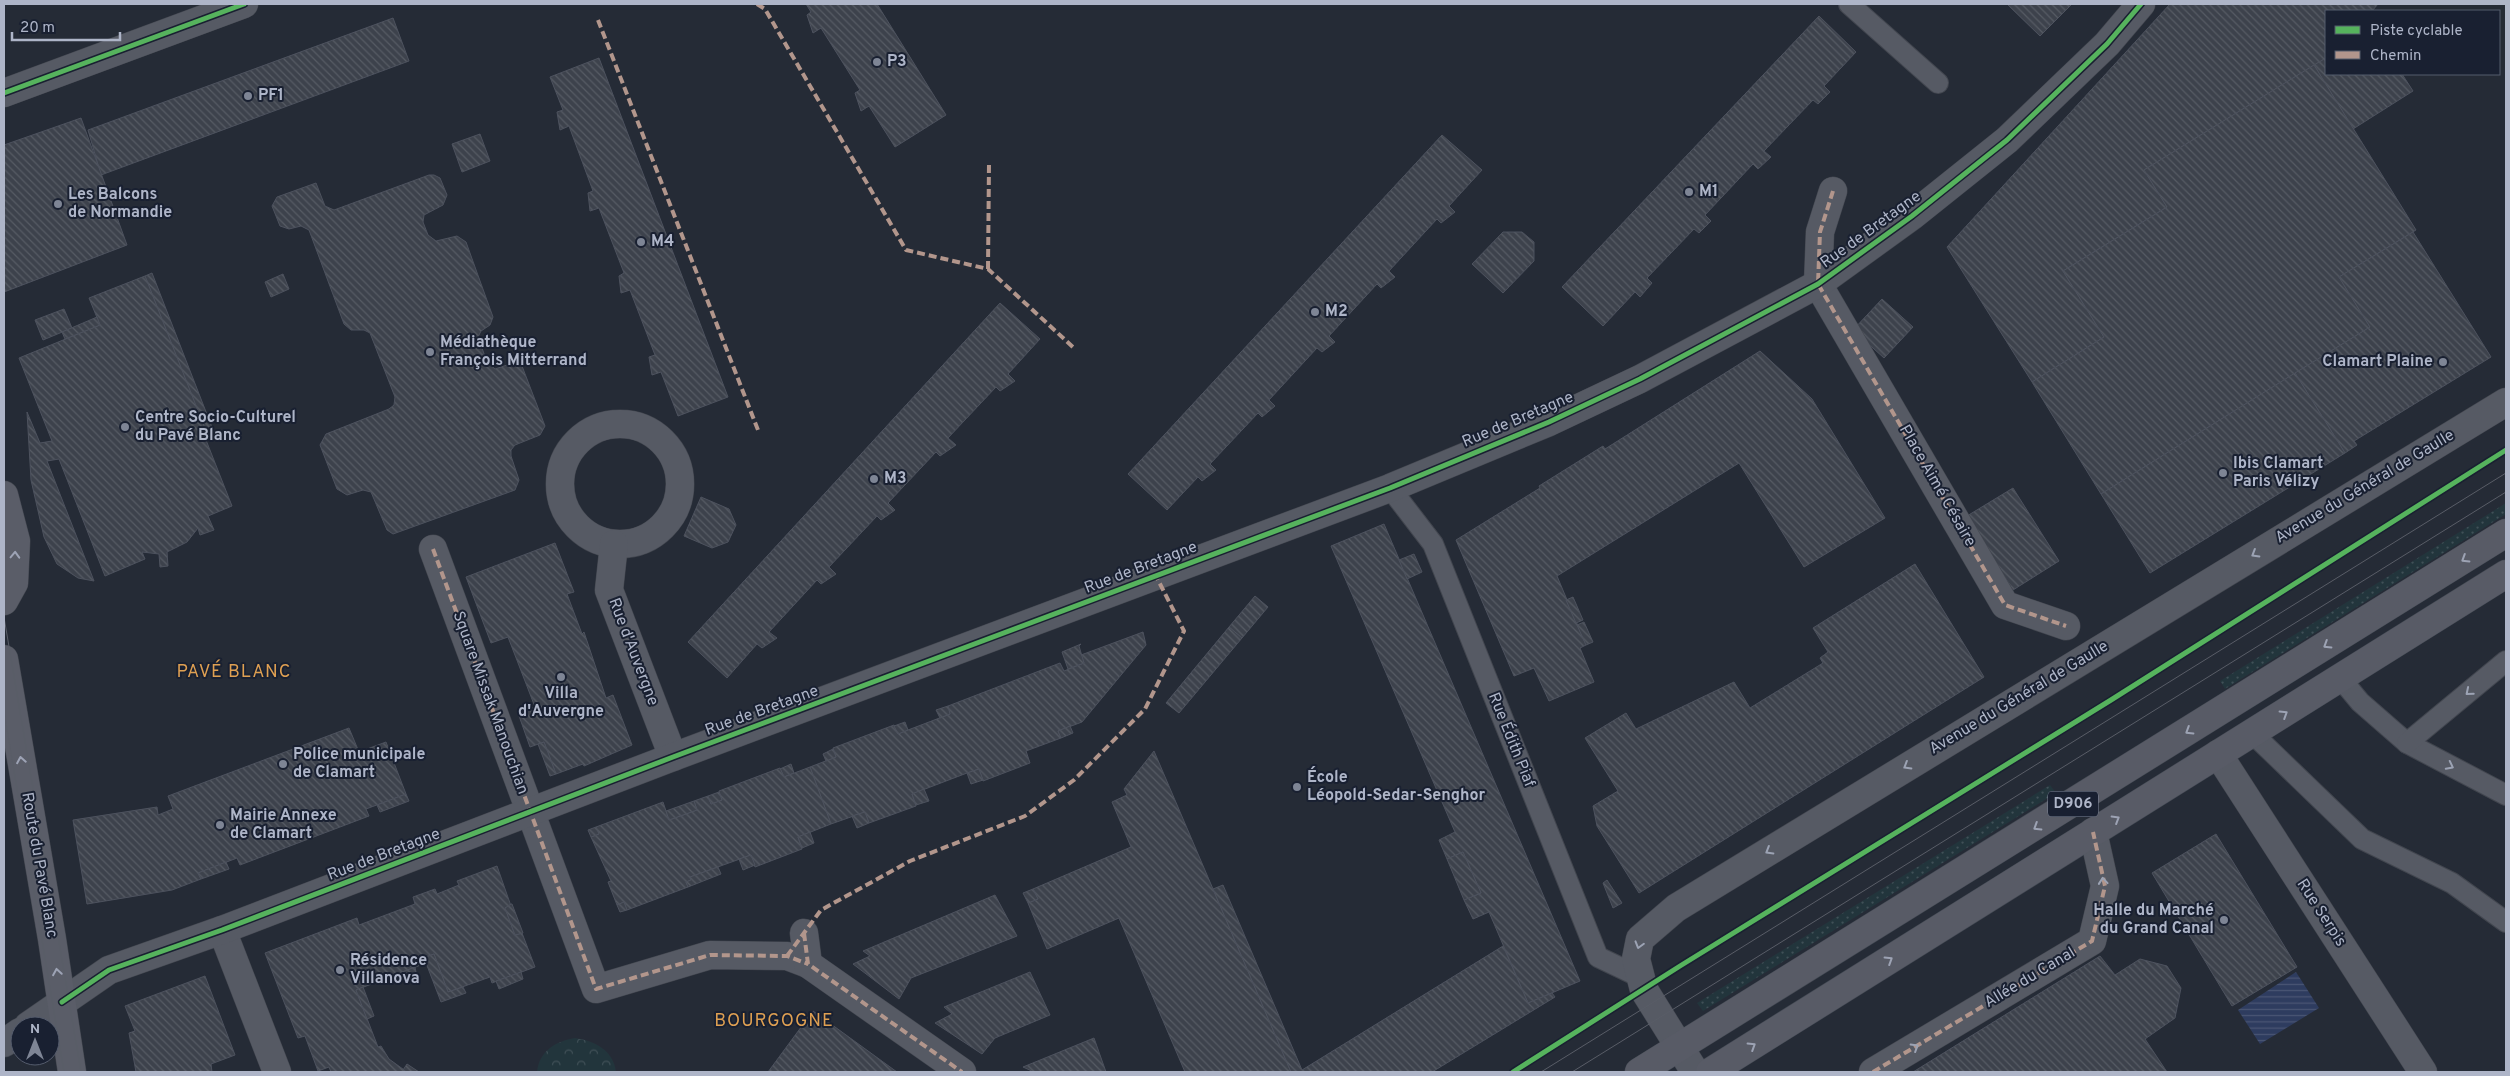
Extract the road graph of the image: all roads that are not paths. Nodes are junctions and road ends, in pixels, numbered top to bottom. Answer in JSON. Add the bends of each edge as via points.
{"nodes":[{"id":1,"x":244,"y":4,"type":"edge"},
{"id":2,"x":1849,"y":4,"type":"edge"},
{"id":3,"x":2142,"y":4,"type":"edge"},
{"id":4,"x":1938,"y":83,"type":"dead end"},
{"id":5,"x":4,"y":92,"type":"edge"},
{"id":6,"x":1833,"y":191,"type":"dead end"},
{"id":7,"x":1818,"y":284,"type":"junction"},
{"id":8,"x":2506,"y":402,"type":"edge"},
{"id":9,"x":1390,"y":488,"type":"junction"},
{"id":10,"x":4,"y":495,"type":"edge"},
{"id":11,"x":2506,"y":533,"type":"edge"},
{"id":12,"x":614,"y":544,"type":"junction"},
{"id":13,"x":433,"y":549,"type":"dead end"},
{"id":14,"x":2506,"y":574,"type":"edge"},
{"id":15,"x":4,"y":601,"type":"edge"},
{"id":16,"x":2066,"y":626,"type":"dead end"},
{"id":17,"x":4,"y":659,"type":"edge"},
{"id":18,"x":2506,"y":661,"type":"edge"},
{"id":19,"x":2340,"y":679,"type":"junction"},
{"id":20,"x":2252,"y":733,"type":"junction"},
{"id":21,"x":2407,"y":744,"type":"junction"},
{"id":22,"x":2218,"y":754,"type":"junction"},
{"id":23,"x":673,"y":757,"type":"junction"},
{"id":24,"x":2506,"y":795,"type":"edge"},
{"id":25,"x":530,"y":812,"type":"junction"},
{"id":26,"x":2093,"y":832,"type":"junction"},
{"id":27,"x":2506,"y":922,"type":"edge"},
{"id":28,"x":222,"y":930,"type":"junction"},
{"id":29,"x":804,"y":933,"type":"dead end"},
{"id":30,"x":808,"y":964,"type":"junction"},
{"id":31,"x":1640,"y":977,"type":"junction"},
{"id":32,"x":62,"y":1002,"type":"junction"},
{"id":33,"x":42,"y":1016,"type":"edge"},
{"id":34,"x":1679,"y":1047,"type":"junction"},
{"id":35,"x":72,"y":1072,"type":"edge"},
{"id":36,"x":277,"y":1072,"type":"edge"},
{"id":37,"x":962,"y":1072,"type":"edge"},
{"id":38,"x":1639,"y":1072,"type":"edge"},
{"id":39,"x":1695,"y":1072,"type":"edge"},
{"id":40,"x":1710,"y":1072,"type":"edge"},
{"id":41,"x":1873,"y":1072,"type":"edge"},
{"id":42,"x":2423,"y":1072,"type":"edge"}],
"edges":[{"from":1,"to":5,"type":"street"},
{"from":2,"to":4,"type":"lane"},
{"from":3,"to":7,"type":"street","name":"Rue de Bretagne","via":[[2107,44],[2007,140]]},
{"from":6,"to":7,"type":"street","via":[[1820,232]]},
{"from":7,"to":9,"type":"street","name":"Rue de Bretagne","via":[[1640,379],[1549,422]]},
{"from":7,"to":16,"type":"street","name":"Place Aimé Césaire","via":[[2005,605]]},
{"from":8,"to":31,"type":"street","name":"Avenue du Général de Gaulle","one_way":true,"via":[[1676,908],[1640,939],[1636,959]]},
{"from":9,"to":23,"type":"street","name":"Rue de Bretagne"},
{"from":9,"to":31,"type":"lane","name":"Rue Édith Piaf","via":[[1433,544],[1598,957]]},
{"from":15,"to":10,"type":"main road","one_way":true,"via":[[14,583],[16,541]]},
{"from":11,"to":34,"type":"main road","number":"D906","one_way":true},
{"from":12,"to":12,"type":"street","via":[[639,542],[654,534],[667,522],[680,491],[678,464],[665,443],[651,432],[618,423],[586,434],[573,446],[564,460],[560,477],[560,495],[565,511],[575,525],[589,536]]},
{"from":12,"to":23,"type":"street","name":"Rue d'Auvergne","via":[[609,590]]},
{"from":13,"to":25,"type":"street","name":"Square Missak Manouchian"},
{"from":14,"to":19,"type":"main road"},
{"from":32,"to":17,"type":"main road","name":"Route du Pavé Blanc","one_way":true},
{"from":18,"to":21,"type":"lane","one_way":true},
{"from":20,"to":19,"type":"main road","one_way":true},
{"from":19,"to":21,"type":"lane","via":[[2360,702]]},
{"from":20,"to":22,"type":"main road"},
{"from":20,"to":27,"type":"lane","via":[[2362,839],[2452,883]]},
{"from":21,"to":24,"type":"lane","one_way":true},
{"from":26,"to":22,"type":"main road","one_way":true},
{"from":22,"to":42,"type":"street","name":"Rue Serpis"},
{"from":23,"to":25,"type":"street","name":"Rue de Bretagne"},
{"from":25,"to":28,"type":"street","name":"Rue de Bretagne"},
{"from":25,"to":30,"type":"street","name":"Square Missak Manouchian","via":[[596,988],[710,955],[787,956]]},
{"from":40,"to":26,"type":"main road","one_way":true},
{"from":41,"to":26,"type":"street","name":"Allée du Canal","one_way":true,"via":[[2092,941],[2105,886]]},
{"from":28,"to":32,"type":"street","name":"Rue de Bretagne","via":[[109,970]]},
{"from":28,"to":36,"type":"street"},
{"from":29,"to":30,"type":"street"},
{"from":30,"to":37,"type":"street"},
{"from":31,"to":34,"type":"street","name":"Avenue du Général de Gaulle","via":[[1644,990]]},
{"from":32,"to":33,"type":"street","name":"Rue de Bretagne"},
{"from":32,"to":35,"type":"main road","name":"Route du Pavé Blanc"},
{"from":34,"to":38,"type":"main road","number":"D906"},
{"from":34,"to":39,"type":"street","name":"Avenue du Général de Gaulle"}]}
